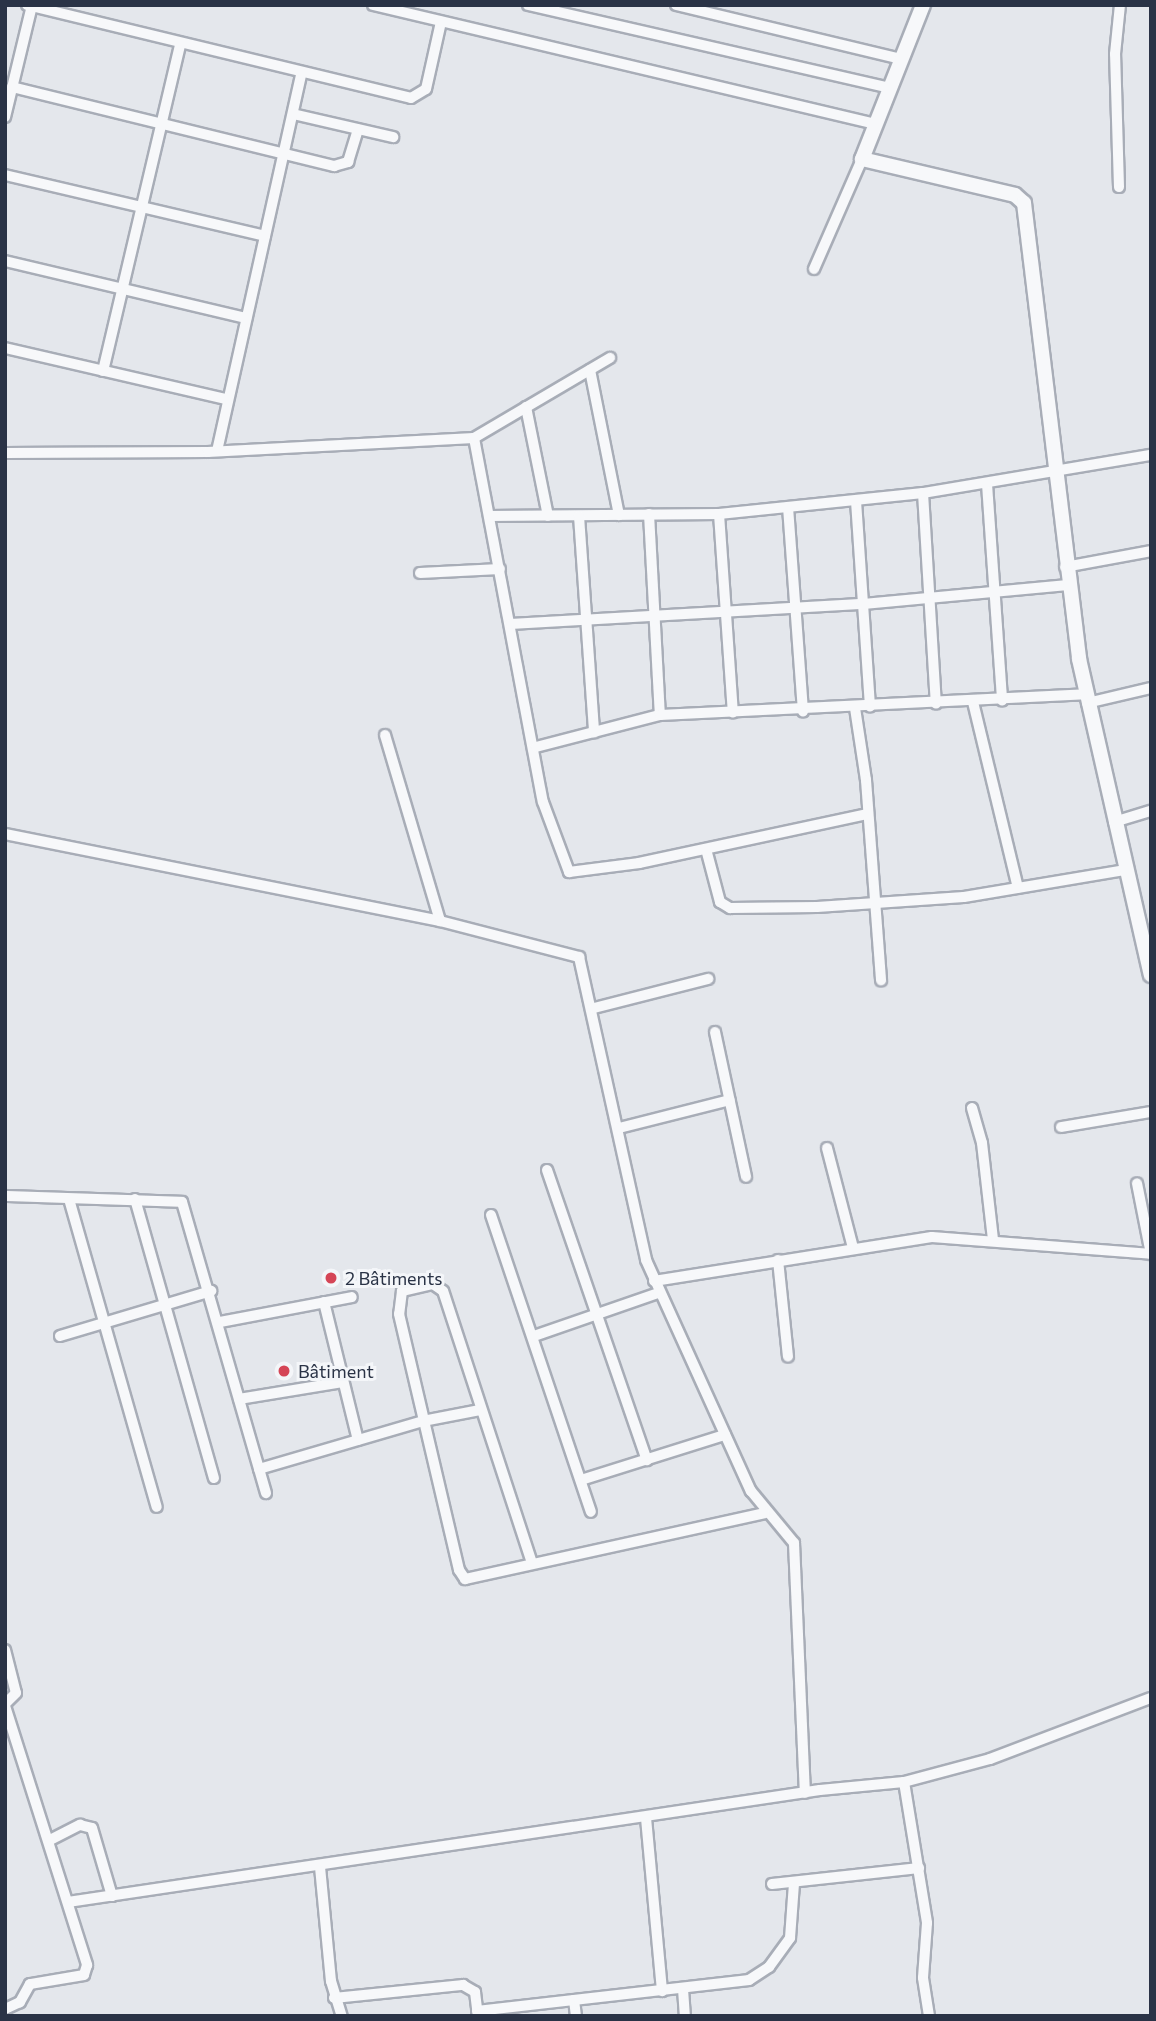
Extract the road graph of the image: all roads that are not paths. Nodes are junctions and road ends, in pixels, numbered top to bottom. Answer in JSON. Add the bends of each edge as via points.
{"nodes":[{"id":1,"x":373,"y":5,"type":"edge"},
{"id":2,"x":528,"y":5,"type":"edge"},
{"id":3,"x":676,"y":5,"type":"edge"},
{"id":4,"x":923,"y":5,"type":"edge"},
{"id":5,"x":1120,"y":5,"type":"edge"},
{"id":6,"x":30,"y":6,"type":"edge"},
{"id":7,"x":441,"y":22,"type":"junction"},
{"id":8,"x":180,"y":44,"type":"junction"},
{"id":9,"x":901,"y":59,"type":"junction"},
{"id":10,"x":303,"y":72,"type":"junction"},
{"id":11,"x":12,"y":87,"type":"junction"},
{"id":12,"x":890,"y":88,"type":"junction"},
{"id":13,"x":293,"y":114,"type":"junction"},
{"id":14,"x":5,"y":117,"type":"edge"},
{"id":15,"x":161,"y":124,"type":"junction"},
{"id":16,"x":876,"y":124,"type":"junction"},
{"id":17,"x":358,"y":129,"type":"junction"},
{"id":18,"x":393,"y":137,"type":"dead end"},
{"id":19,"x":283,"y":156,"type":"junction"},
{"id":20,"x":862,"y":159,"type":"junction"},
{"id":21,"x":5,"y":175,"type":"edge"},
{"id":22,"x":1119,"y":187,"type":"dead end"},
{"id":23,"x":141,"y":208,"type":"junction"},
{"id":24,"x":265,"y":236,"type":"junction"},
{"id":25,"x":5,"y":261,"type":"edge"},
{"id":26,"x":814,"y":269,"type":"dead end"},
{"id":27,"x":123,"y":290,"type":"junction"},
{"id":28,"x":246,"y":318,"type":"junction"},
{"id":29,"x":5,"y":348,"type":"edge"},
{"id":30,"x":610,"y":358,"type":"dead end"},
{"id":31,"x":590,"y":370,"type":"junction"},
{"id":32,"x":103,"y":371,"type":"junction"},
{"id":33,"x":226,"y":399,"type":"junction"},
{"id":34,"x":526,"y":407,"type":"junction"},
{"id":35,"x":474,"y":438,"type":"junction"},
{"id":36,"x":217,"y":452,"type":"junction"},
{"id":37,"x":5,"y":453,"type":"edge"},
{"id":38,"x":1151,"y":455,"type":"edge"},
{"id":39,"x":1054,"y":474,"type":"junction"},
{"id":40,"x":987,"y":484,"type":"junction"},
{"id":41,"x":923,"y":494,"type":"junction"},
{"id":42,"x":856,"y":501,"type":"junction"},
{"id":43,"x":788,"y":508,"type":"junction"},
{"id":44,"x":649,"y":514,"type":"junction"},
{"id":45,"x":719,"y":514,"type":"junction"},
{"id":46,"x":619,"y":515,"type":"junction"},
{"id":47,"x":489,"y":516,"type":"junction"},
{"id":48,"x":548,"y":516,"type":"junction"},
{"id":49,"x":579,"y":516,"type":"junction"},
{"id":50,"x":1151,"y":551,"type":"edge"},
{"id":51,"x":1065,"y":567,"type":"junction"},
{"id":52,"x":500,"y":569,"type":"junction"},
{"id":53,"x":420,"y":573,"type":"dead end"},
{"id":54,"x":1068,"y":585,"type":"junction"},
{"id":55,"x":996,"y":592,"type":"junction"},
{"id":56,"x":930,"y":598,"type":"junction"},
{"id":57,"x":863,"y":604,"type":"junction"},
{"id":58,"x":795,"y":608,"type":"junction"},
{"id":59,"x":725,"y":612,"type":"junction"},
{"id":60,"x":657,"y":616,"type":"junction"},
{"id":61,"x":585,"y":620,"type":"junction"},
{"id":62,"x":512,"y":624,"type":"junction"},
{"id":63,"x":1151,"y":688,"type":"edge"},
{"id":64,"x":1086,"y":699,"type":"junction"},
{"id":65,"x":1002,"y":700,"type":"junction"},
{"id":66,"x":973,"y":702,"type":"junction"},
{"id":67,"x":936,"y":705,"type":"junction"},
{"id":68,"x":870,"y":707,"type":"junction"},
{"id":69,"x":855,"y":708,"type":"junction"},
{"id":70,"x":803,"y":710,"type":"junction"},
{"id":71,"x":733,"y":713,"type":"junction"},
{"id":72,"x":660,"y":715,"type":"junction"},
{"id":73,"x":594,"y":732,"type":"junction"},
{"id":74,"x":385,"y":735,"type":"dead end"},
{"id":75,"x":536,"y":747,"type":"junction"},
{"id":76,"x":1151,"y":811,"type":"edge"},
{"id":77,"x":868,"y":814,"type":"junction"},
{"id":78,"x":1114,"y":822,"type":"junction"},
{"id":79,"x":5,"y":834,"type":"edge"},
{"id":80,"x":706,"y":849,"type":"junction"},
{"id":81,"x":1126,"y":870,"type":"junction"},
{"id":82,"x":1018,"y":888,"type":"junction"},
{"id":83,"x":874,"y":902,"type":"junction"},
{"id":84,"x":440,"y":922,"type":"junction"},
{"id":85,"x":1151,"y":975,"type":"edge"},
{"id":86,"x":708,"y":979,"type":"dead end"},
{"id":87,"x":881,"y":980,"type":"dead end"},
{"id":88,"x":594,"y":1008,"type":"junction"},
{"id":89,"x":715,"y":1032,"type":"dead end"},
{"id":90,"x":730,"y":1100,"type":"junction"},
{"id":91,"x":972,"y":1108,"type":"dead end"},
{"id":92,"x":1151,"y":1112,"type":"edge"},
{"id":93,"x":1061,"y":1127,"type":"dead end"},
{"id":94,"x":619,"y":1128,"type":"junction"},
{"id":95,"x":827,"y":1149,"type":"dead end"},
{"id":96,"x":547,"y":1170,"type":"dead end"},
{"id":97,"x":746,"y":1177,"type":"dead end"},
{"id":98,"x":1137,"y":1184,"type":"dead end"},
{"id":99,"x":5,"y":1196,"type":"edge"},
{"id":100,"x":69,"y":1199,"type":"junction"},
{"id":101,"x":135,"y":1199,"type":"junction"},
{"id":102,"x":491,"y":1215,"type":"dead end"},
{"id":103,"x":993,"y":1240,"type":"junction"},
{"id":104,"x":853,"y":1248,"type":"junction"},
{"id":105,"x":778,"y":1260,"type":"junction"},
{"id":106,"x":656,"y":1287,"type":"junction"},
{"id":107,"x":211,"y":1292,"type":"junction"},
{"id":108,"x":352,"y":1297,"type":"dead end"},
{"id":109,"x":324,"y":1302,"type":"junction"},
{"id":110,"x":167,"y":1303,"type":"junction"},
{"id":111,"x":597,"y":1314,"type":"junction"},
{"id":112,"x":104,"y":1321,"type":"junction"},
{"id":113,"x":220,"y":1322,"type":"junction"},
{"id":114,"x":60,"y":1336,"type":"dead end"},
{"id":115,"x":534,"y":1336,"type":"junction"},
{"id":116,"x":788,"y":1356,"type":"dead end"},
{"id":117,"x":343,"y":1382,"type":"junction"},
{"id":118,"x":239,"y":1399,"type":"junction"},
{"id":119,"x":480,"y":1410,"type":"junction"},
{"id":120,"x":423,"y":1421,"type":"junction"},
{"id":121,"x":725,"y":1435,"type":"junction"},
{"id":122,"x":358,"y":1440,"type":"junction"},
{"id":123,"x":647,"y":1460,"type":"junction"},
{"id":124,"x":259,"y":1469,"type":"junction"},
{"id":125,"x":214,"y":1478,"type":"dead end"},
{"id":126,"x":581,"y":1480,"type":"junction"},
{"id":127,"x":266,"y":1493,"type":"dead end"},
{"id":128,"x":157,"y":1507,"type":"dead end"},
{"id":129,"x":591,"y":1512,"type":"dead end"},
{"id":130,"x":765,"y":1513,"type":"junction"},
{"id":131,"x":533,"y":1563,"type":"junction"},
{"id":132,"x":5,"y":1650,"type":"edge"},
{"id":133,"x":1151,"y":1698,"type":"edge"},
{"id":134,"x":5,"y":1705,"type":"edge"},
{"id":135,"x":904,"y":1782,"type":"junction"},
{"id":136,"x":805,"y":1793,"type":"junction"},
{"id":137,"x":646,"y":1818,"type":"junction"},
{"id":138,"x":50,"y":1840,"type":"junction"},
{"id":139,"x":320,"y":1867,"type":"junction"},
{"id":140,"x":919,"y":1868,"type":"junction"},
{"id":141,"x":794,"y":1883,"type":"junction"},
{"id":142,"x":772,"y":1884,"type":"dead end"},
{"id":143,"x":112,"y":1896,"type":"junction"},
{"id":144,"x":68,"y":1902,"type":"junction"},
{"id":145,"x":683,"y":1989,"type":"junction"},
{"id":146,"x":662,"y":1991,"type":"junction"},
{"id":147,"x":334,"y":1998,"type":"junction"},
{"id":148,"x":574,"y":2000,"type":"junction"},
{"id":149,"x":5,"y":2009,"type":"edge"},
{"id":150,"x":478,"y":2013,"type":"edge"},
{"id":151,"x":342,"y":2016,"type":"edge"},
{"id":152,"x":576,"y":2016,"type":"edge"},
{"id":153,"x":685,"y":2016,"type":"edge"},
{"id":154,"x":929,"y":2016,"type":"edge"}],
"edges":[{"from":1,"to":7,"type":"street"},
{"from":2,"to":12,"type":"street"},
{"from":3,"to":9,"type":"street"},
{"from":4,"to":9,"type":"street"},
{"from":5,"to":22,"type":"street","via":[[1115,54]]},
{"from":6,"to":8,"type":"street"},
{"from":6,"to":11,"type":"street"},
{"from":7,"to":10,"type":"street","via":[[426,89],[418,97]]},
{"from":7,"to":16,"type":"street"},
{"from":8,"to":10,"type":"street"},
{"from":8,"to":15,"type":"street"},
{"from":9,"to":12,"type":"street"},
{"from":10,"to":13,"type":"street"},
{"from":11,"to":14,"type":"street"},
{"from":11,"to":15,"type":"street"},
{"from":12,"to":16,"type":"street"},
{"from":13,"to":17,"type":"street"},
{"from":13,"to":19,"type":"street"},
{"from":15,"to":19,"type":"street"},
{"from":15,"to":23,"type":"street"},
{"from":16,"to":20,"type":"street"},
{"from":17,"to":18,"type":"street"},
{"from":17,"to":19,"type":"street","via":[[343,165]]},
{"from":19,"to":24,"type":"street"},
{"from":20,"to":26,"type":"street"},
{"from":20,"to":39,"type":"street","via":[[1021,198]]},
{"from":21,"to":23,"type":"street"},
{"from":23,"to":24,"type":"street"},
{"from":23,"to":27,"type":"street"},
{"from":24,"to":28,"type":"street"},
{"from":25,"to":27,"type":"street"},
{"from":27,"to":28,"type":"street"},
{"from":27,"to":32,"type":"street"},
{"from":28,"to":33,"type":"street"},
{"from":29,"to":32,"type":"street"},
{"from":30,"to":31,"type":"street"},
{"from":31,"to":34,"type":"street"},
{"from":31,"to":46,"type":"street"},
{"from":32,"to":33,"type":"street"},
{"from":33,"to":36,"type":"street"},
{"from":34,"to":35,"type":"street"},
{"from":34,"to":48,"type":"street"},
{"from":35,"to":36,"type":"street"},
{"from":35,"to":47,"type":"street"},
{"from":36,"to":37,"type":"street"},
{"from":38,"to":39,"type":"street"},
{"from":39,"to":40,"type":"street"},
{"from":39,"to":51,"type":"street"},
{"from":40,"to":41,"type":"street"},
{"from":40,"to":55,"type":"street"},
{"from":41,"to":42,"type":"street"},
{"from":41,"to":56,"type":"street"},
{"from":42,"to":43,"type":"street"},
{"from":42,"to":57,"type":"street"},
{"from":43,"to":45,"type":"street"},
{"from":43,"to":58,"type":"street"},
{"from":44,"to":45,"type":"street"},
{"from":44,"to":46,"type":"street"},
{"from":44,"to":60,"type":"street"},
{"from":45,"to":59,"type":"street"},
{"from":46,"to":49,"type":"street"},
{"from":47,"to":48,"type":"street"},
{"from":47,"to":52,"type":"street"},
{"from":48,"to":49,"type":"street"},
{"from":49,"to":61,"type":"street"},
{"from":50,"to":51,"type":"street"},
{"from":51,"to":54,"type":"street"},
{"from":52,"to":53,"type":"street"},
{"from":52,"to":62,"type":"street"},
{"from":54,"to":55,"type":"street"},
{"from":54,"to":64,"type":"street"},
{"from":55,"to":56,"type":"street"},
{"from":55,"to":65,"type":"street"},
{"from":56,"to":57,"type":"street"},
{"from":56,"to":67,"type":"street"},
{"from":57,"to":58,"type":"street"},
{"from":57,"to":68,"type":"street"},
{"from":58,"to":59,"type":"street"},
{"from":58,"to":70,"type":"street"},
{"from":59,"to":60,"type":"street"},
{"from":59,"to":71,"type":"street"},
{"from":60,"to":61,"type":"street"},
{"from":60,"to":72,"type":"street"},
{"from":61,"to":62,"type":"street"},
{"from":61,"to":73,"type":"street"},
{"from":62,"to":75,"type":"street"},
{"from":63,"to":64,"type":"street"},
{"from":64,"to":65,"type":"street"},
{"from":64,"to":78,"type":"street"},
{"from":65,"to":66,"type":"street"},
{"from":66,"to":67,"type":"street"},
{"from":66,"to":82,"type":"street"},
{"from":67,"to":68,"type":"street"},
{"from":68,"to":69,"type":"street"},
{"from":69,"to":70,"type":"street"},
{"from":69,"to":77,"type":"street"},
{"from":70,"to":71,"type":"street"},
{"from":71,"to":72,"type":"street"},
{"from":72,"to":73,"type":"street"},
{"from":73,"to":75,"type":"street"},
{"from":74,"to":84,"type":"street"},
{"from":75,"to":80,"type":"street","via":[[543,802],[569,872],[590,873]]},
{"from":76,"to":78,"type":"street"},
{"from":77,"to":80,"type":"street"},
{"from":77,"to":83,"type":"street"},
{"from":78,"to":81,"type":"street"},
{"from":79,"to":84,"type":"street"},
{"from":80,"to":83,"type":"street","via":[[723,906]]},
{"from":81,"to":82,"type":"street"},
{"from":81,"to":85,"type":"street"},
{"from":82,"to":83,"type":"street","via":[[964,897]]},
{"from":83,"to":87,"type":"street"},
{"from":84,"to":88,"type":"street","via":[[573,953],[583,962]]},
{"from":86,"to":88,"type":"street"},
{"from":88,"to":94,"type":"street"},
{"from":89,"to":90,"type":"street"},
{"from":90,"to":94,"type":"street"},
{"from":90,"to":97,"type":"street"},
{"from":91,"to":103,"type":"street","via":[[982,1143]]},
{"from":92,"to":93,"type":"street"},
{"from":94,"to":106,"type":"street"},
{"from":95,"to":104,"type":"street"},
{"from":96,"to":111,"type":"street"},
{"from":98,"to":103,"type":"street","via":[[1151,1254]]},
{"from":99,"to":100,"type":"street"},
{"from":100,"to":101,"type":"street"},
{"from":100,"to":112,"type":"street"},
{"from":101,"to":107,"type":"street","via":[[182,1202]]},
{"from":101,"to":110,"type":"street"},
{"from":102,"to":115,"type":"street"},
{"from":103,"to":104,"type":"street","via":[[932,1237]]},
{"from":104,"to":105,"type":"street"},
{"from":105,"to":106,"type":"street"},
{"from":105,"to":116,"type":"street"},
{"from":106,"to":111,"type":"street"},
{"from":106,"to":121,"type":"street"},
{"from":107,"to":110,"type":"street"},
{"from":107,"to":113,"type":"street"},
{"from":108,"to":109,"type":"street"},
{"from":109,"to":113,"type":"street"},
{"from":109,"to":117,"type":"street"},
{"from":110,"to":112,"type":"street"},
{"from":110,"to":125,"type":"street"},
{"from":111,"to":115,"type":"street"},
{"from":111,"to":123,"type":"street"},
{"from":112,"to":114,"type":"street"},
{"from":112,"to":128,"type":"street"},
{"from":113,"to":118,"type":"street"},
{"from":115,"to":126,"type":"street"},
{"from":117,"to":118,"type":"street"},
{"from":117,"to":122,"type":"street"},
{"from":118,"to":124,"type":"street"},
{"from":119,"to":120,"type":"street"},
{"from":119,"to":120,"type":"street","via":[[445,1296],[433,1284],[402,1291],[398,1299]]},
{"from":119,"to":131,"type":"street"},
{"from":120,"to":122,"type":"street"},
{"from":120,"to":131,"type":"street","via":[[461,1575],[472,1579]]},
{"from":121,"to":123,"type":"street"},
{"from":121,"to":130,"type":"street"},
{"from":122,"to":124,"type":"street"},
{"from":123,"to":126,"type":"street"},
{"from":124,"to":127,"type":"street"},
{"from":126,"to":129,"type":"street"},
{"from":130,"to":131,"type":"street"},
{"from":130,"to":136,"type":"street","via":[[794,1543]]},
{"from":132,"to":134,"type":"street","via":[[16,1693]]},
{"from":133,"to":135,"type":"street","via":[[990,1759]]},
{"from":134,"to":138,"type":"street"},
{"from":135,"to":136,"type":"street"},
{"from":135,"to":140,"type":"street"},
{"from":136,"to":137,"type":"street"},
{"from":137,"to":139,"type":"street"},
{"from":137,"to":146,"type":"street"},
{"from":138,"to":143,"type":"street","via":[[80,1825],[92,1828]]},
{"from":138,"to":144,"type":"street"},
{"from":139,"to":143,"type":"street"},
{"from":139,"to":147,"type":"street"},
{"from":140,"to":141,"type":"street"},
{"from":140,"to":154,"type":"street","via":[[927,1923],[923,1978]]},
{"from":141,"to":142,"type":"street"},
{"from":141,"to":145,"type":"street","via":[[790,1938],[769,1967],[749,1980]]},
{"from":143,"to":144,"type":"street"},
{"from":144,"to":149,"type":"street","via":[[87,1972],[30,1984],[20,2002]]},
{"from":145,"to":146,"type":"street"},
{"from":145,"to":153,"type":"street"},
{"from":146,"to":148,"type":"street"},
{"from":147,"to":150,"type":"street","via":[[463,1985],[472,1988]]},
{"from":147,"to":151,"type":"street"},
{"from":148,"to":150,"type":"street"},
{"from":148,"to":152,"type":"street"}]}
